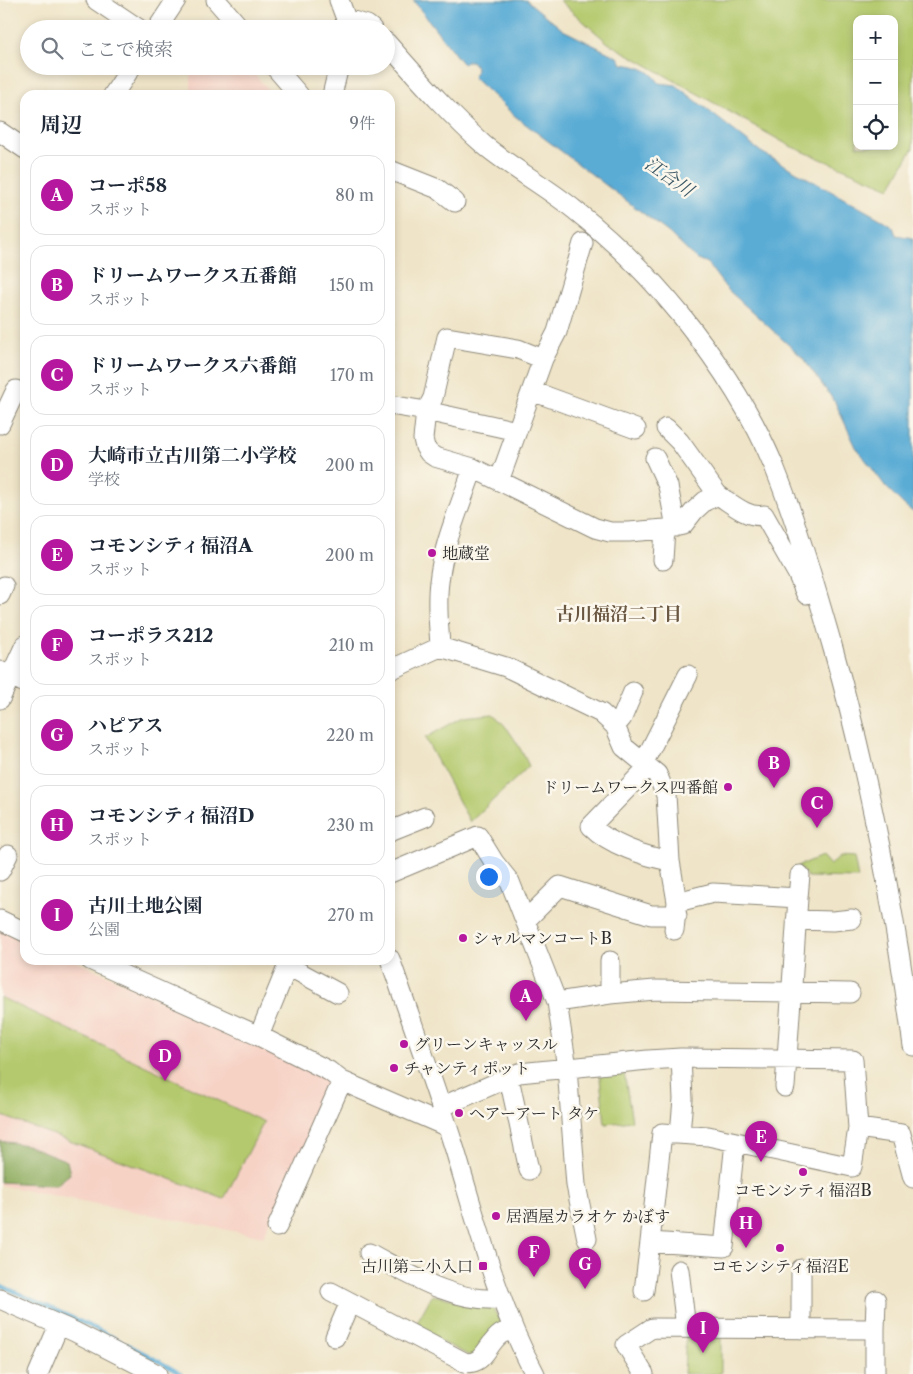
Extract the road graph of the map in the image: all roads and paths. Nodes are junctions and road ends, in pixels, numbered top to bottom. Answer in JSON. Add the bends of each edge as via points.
{"nodes":[{"id":1,"x":96,"y":0,"type":"edge"},
{"id":2,"x":176,"y":0,"type":"edge"},
{"id":3,"x":216,"y":0,"type":"edge"},
{"id":4,"x":338,"y":0,"type":"edge"},
{"id":5,"x":126,"y":20,"type":"edge"},
{"id":6,"x":163,"y":20,"type":"edge"},
{"id":7,"x":233,"y":20,"type":"edge"},
{"id":8,"x":345,"y":20,"type":"edge"},
{"id":9,"x":395,"y":52,"type":"edge"},
{"id":10,"x":126,"y":75,"type":"edge"},
{"id":11,"x":282,"y":75,"type":"edge"},
{"id":12,"x":337,"y":75,"type":"edge"},
{"id":13,"x":116,"y":90,"type":"edge"},
{"id":14,"x":295,"y":90,"type":"edge"},
{"id":15,"x":333,"y":90,"type":"edge"},
{"id":16,"x":0,"y":132,"type":"edge"},
{"id":17,"x":20,"y":146,"type":"edge"},
{"id":18,"x":395,"y":172,"type":"edge"},
{"id":19,"x":455,"y":202,"type":"dead end"},
{"id":20,"x":583,"y":243,"type":"dead end"},
{"id":21,"x":543,"y":359,"type":"junction"},
{"id":22,"x":14,"y":390,"type":"edge"},
{"id":23,"x":532,"y":391,"type":"junction"},
{"id":24,"x":395,"y":406,"type":"edge"},
{"id":25,"x":426,"y":411,"type":"junction"},
{"id":26,"x":0,"y":424,"type":"edge"},
{"id":27,"x":666,"y":428,"type":"dead end"},
{"id":28,"x":636,"y":429,"type":"dead end"},
{"id":29,"x":517,"y":431,"type":"junction"},
{"id":30,"x":655,"y":458,"type":"dead end"},
{"id":31,"x":473,"y":468,"type":"junction"},
{"id":32,"x":499,"y":481,"type":"junction"},
{"id":33,"x":718,"y":495,"type":"junction"},
{"id":34,"x":670,"y":528,"type":"junction"},
{"id":35,"x":663,"y":560,"type":"dead end"},
{"id":36,"x":822,"y":608,"type":"junction"},
{"id":37,"x":440,"y":647,"type":"junction"},
{"id":38,"x":20,"y":657,"type":"edge"},
{"id":39,"x":395,"y":668,"type":"edge"},
{"id":40,"x":688,"y":675,"type":"dead end"},
{"id":41,"x":12,"y":677,"type":"edge"},
{"id":42,"x":633,"y":692,"type":"dead end"},
{"id":43,"x":0,"y":699,"type":"edge"},
{"id":44,"x":615,"y":726,"type":"junction"},
{"id":45,"x":646,"y":765,"type":"junction"},
{"id":46,"x":425,"y":817,"type":"dead end"},
{"id":47,"x":395,"y":829,"type":"edge"},
{"id":48,"x":670,"y":861,"type":"junction"},
{"id":49,"x":395,"y":871,"type":"edge"},
{"id":50,"x":800,"y":875,"type":"dead end"},
{"id":51,"x":798,"y":898,"type":"junction"},
{"id":52,"x":676,"y":915,"type":"junction"},
{"id":53,"x":852,"y":919,"type":"dead end"},
{"id":54,"x":0,"y":920,"type":"edge"},
{"id":55,"x":796,"y":920,"type":"junction"},
{"id":56,"x":525,"y":921,"type":"junction"},
{"id":57,"x":20,"y":930,"type":"edge"},
{"id":58,"x":610,"y":961,"type":"dead end"},
{"id":59,"x":101,"y":965,"type":"edge"},
{"id":60,"x":288,"y":965,"type":"edge"},
{"id":61,"x":292,"y":965,"type":"edge"},
{"id":62,"x":392,"y":965,"type":"edge"},
{"id":63,"x":791,"y":992,"type":"junction"},
{"id":64,"x":338,"y":994,"type":"dead end"},
{"id":65,"x":610,"y":994,"type":"junction"},
{"id":66,"x":850,"y":994,"type":"dead end"},
{"id":67,"x":557,"y":1002,"type":"junction"},
{"id":68,"x":259,"y":1036,"type":"junction"},
{"id":69,"x":913,"y":1046,"type":"edge"},
{"id":70,"x":681,"y":1058,"type":"junction"},
{"id":71,"x":787,"y":1059,"type":"junction"},
{"id":72,"x":567,"y":1068,"type":"junction"},
{"id":73,"x":509,"y":1078,"type":"junction"},
{"id":74,"x":342,"y":1082,"type":"junction"},
{"id":75,"x":785,"y":1087,"type":"dead end"},
{"id":76,"x":441,"y":1107,"type":"junction"},
{"id":77,"x":448,"y":1127,"type":"junction"},
{"id":78,"x":858,"y":1128,"type":"junction"},
{"id":79,"x":680,"y":1134,"type":"junction"},
{"id":80,"x":735,"y":1142,"type":"junction"},
{"id":81,"x":529,"y":1170,"type":"dead end"},
{"id":82,"x":913,"y":1178,"type":"edge"},
{"id":83,"x":277,"y":1227,"type":"dead end"},
{"id":84,"x":587,"y":1239,"type":"dead end"},
{"id":85,"x":650,"y":1242,"type":"junction"},
{"id":86,"x":369,"y":1253,"type":"dead end"},
{"id":87,"x":801,"y":1269,"type":"dead end"},
{"id":88,"x":679,"y":1270,"type":"dead end"},
{"id":89,"x":644,"y":1291,"type":"dead end"},
{"id":90,"x":330,"y":1292,"type":"dead end"},
{"id":91,"x":0,"y":1299,"type":"edge"},
{"id":92,"x":501,"y":1299,"type":"junction"},
{"id":93,"x":876,"y":1300,"type":"dead end"},
{"id":94,"x":350,"y":1302,"type":"junction"},
{"id":95,"x":59,"y":1325,"type":"junction"},
{"id":96,"x":686,"y":1328,"type":"junction"},
{"id":97,"x":512,"y":1329,"type":"junction"},
{"id":98,"x":801,"y":1329,"type":"junction"},
{"id":99,"x":875,"y":1329,"type":"junction"},
{"id":100,"x":335,"y":1337,"type":"dead end"},
{"id":101,"x":471,"y":1369,"type":"edge"},
{"id":102,"x":38,"y":1374,"type":"edge"},
{"id":103,"x":157,"y":1374,"type":"edge"},
{"id":104,"x":535,"y":1374,"type":"edge"},
{"id":105,"x":644,"y":1374,"type":"edge"},
{"id":106,"x":875,"y":1374,"type":"edge"}],
"edges":[{"from":1,"to":5,"type":"street"},
{"from":2,"to":6,"type":"street"},
{"from":3,"to":7,"type":"street"},
{"from":4,"to":8,"type":"street"},
{"from":9,"to":36,"type":"street","via":[[440,103],[486,146],[575,210],[612,242],[681,315],[732,386],[755,426],[788,502]]},
{"from":10,"to":13,"type":"street"},
{"from":11,"to":14,"type":"street"},
{"from":12,"to":15,"type":"street"},
{"from":16,"to":17,"type":"street"},
{"from":18,"to":19,"type":"street","via":[[438,189]]},
{"from":20,"to":21,"type":"street","via":[[557,332]]},
{"from":21,"to":23,"type":"street"},
{"from":21,"to":25,"type":"street","via":[[518,349],[446,337],[433,398]]},
{"from":22,"to":26,"type":"street"},
{"from":23,"to":28,"type":"street"},
{"from":23,"to":29,"type":"street"},
{"from":24,"to":25,"type":"street"},
{"from":25,"to":29,"type":"street"},
{"from":25,"to":31,"type":"street","via":[[423,439],[429,453]]},
{"from":27,"to":33,"type":"street"},
{"from":29,"to":32,"type":"street"},
{"from":30,"to":34,"type":"street","via":[[668,486]]},
{"from":31,"to":32,"type":"street"},
{"from":31,"to":37,"type":"street","via":[[440,572],[437,601]]},
{"from":32,"to":34,"type":"street","via":[[595,528],[610,532]]},
{"from":33,"to":34,"type":"street","via":[[694,511],[683,525]]},
{"from":33,"to":36,"type":"street","via":[[747,513],[758,517],[764,515],[797,573],[810,605]]},
{"from":34,"to":35,"type":"street"},
{"from":36,"to":69,"type":"street","via":[[872,802]]},
{"from":37,"to":39,"type":"street"},
{"from":37,"to":44,"type":"street","via":[[506,667],[601,713]]},
{"from":38,"to":41,"type":"street"},
{"from":40,"to":45,"type":"street"},
{"from":41,"to":43,"type":"street"},
{"from":42,"to":44,"type":"street"},
{"from":44,"to":45,"type":"street","via":[[624,747]]},
{"from":45,"to":48,"type":"street","via":[[657,774],[666,796]]},
{"from":45,"to":48,"type":"street","via":[[591,826],[598,833],[645,856]]},
{"from":46,"to":47,"type":"street"},
{"from":48,"to":52,"type":"street"},
{"from":49,"to":56,"type":"street","via":[[478,836],[510,882]]},
{"from":50,"to":51,"type":"street"},
{"from":51,"to":52,"type":"street","via":[[713,893]]},
{"from":51,"to":55,"type":"street"},
{"from":52,"to":56,"type":"street","via":[[651,915],[560,886]]},
{"from":53,"to":55,"type":"street"},
{"from":54,"to":57,"type":"street"},
{"from":55,"to":63,"type":"street"},
{"from":56,"to":67,"type":"street"},
{"from":58,"to":65,"type":"street"},
{"from":59,"to":68,"type":"street"},
{"from":60,"to":68,"type":"street"},
{"from":61,"to":64,"type":"street"},
{"from":62,"to":76,"type":"street"},
{"from":63,"to":65,"type":"street","via":[[674,989]]},
{"from":63,"to":66,"type":"street"},
{"from":63,"to":71,"type":"street"},
{"from":65,"to":67,"type":"street"},
{"from":67,"to":72,"type":"street"},
{"from":68,"to":74,"type":"street","via":[[329,1071]]},
{"from":70,"to":71,"type":"street"},
{"from":70,"to":72,"type":"street"},
{"from":70,"to":79,"type":"street","via":[[683,1099]]},
{"from":71,"to":75,"type":"street"},
{"from":71,"to":78,"type":"street","via":[[853,1060]]},
{"from":72,"to":73,"type":"street"},
{"from":72,"to":84,"type":"street","via":[[576,1185]]},
{"from":73,"to":76,"type":"street"},
{"from":73,"to":81,"type":"street"},
{"from":74,"to":77,"type":"street"},
{"from":74,"to":83,"type":"street"},
{"from":76,"to":77,"type":"street"},
{"from":77,"to":92,"type":"street"},
{"from":78,"to":80,"type":"street","via":[[852,1167]]},
{"from":78,"to":82,"type":"street","via":[[901,1134]]},
{"from":79,"to":80,"type":"street"},
{"from":79,"to":85,"type":"street","via":[[662,1133]]},
{"from":80,"to":85,"type":"street","via":[[724,1247]]},
{"from":85,"to":89,"type":"street"},
{"from":86,"to":92,"type":"street","via":[[437,1288],[488,1300]]},
{"from":87,"to":98,"type":"street"},
{"from":88,"to":96,"type":"street"},
{"from":90,"to":94,"type":"street"},
{"from":91,"to":95,"type":"street"},
{"from":92,"to":97,"type":"street"},
{"from":93,"to":99,"type":"street"},
{"from":94,"to":100,"type":"street"},
{"from":94,"to":101,"type":"street","via":[[464,1362]]},
{"from":95,"to":102,"type":"street"},
{"from":95,"to":103,"type":"street"},
{"from":96,"to":98,"type":"street"},
{"from":96,"to":105,"type":"street","via":[[652,1328],[626,1345]]},
{"from":97,"to":101,"type":"street","via":[[500,1335]]},
{"from":97,"to":104,"type":"street"},
{"from":98,"to":99,"type":"street"},
{"from":99,"to":106,"type":"street"}]}
